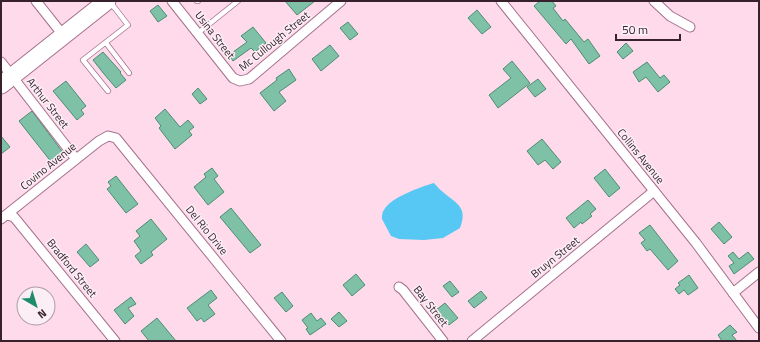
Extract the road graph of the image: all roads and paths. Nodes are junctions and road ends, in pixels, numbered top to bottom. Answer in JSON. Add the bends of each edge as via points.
{"nodes":[{"id":1,"x":36,"y":1,"type":"edge"},
{"id":2,"x":108,"y":1,"type":"edge"},
{"id":3,"x":173,"y":1,"type":"edge"},
{"id":4,"x":238,"y":1,"type":"edge"},
{"id":5,"x":341,"y":1,"type":"edge"},
{"id":6,"x":501,"y":1,"type":"edge"},
{"id":7,"x":654,"y":1,"type":"edge"},
{"id":8,"x":690,"y":27,"type":"dead end"},
{"id":9,"x":198,"y":33,"type":"junction"},
{"id":10,"x":64,"y":35,"type":"junction"},
{"id":11,"x":106,"y":43,"type":"junction"},
{"id":12,"x":1,"y":62,"type":"edge"},
{"id":13,"x":129,"y":73,"type":"dead end"},
{"id":14,"x":7,"y":80,"type":"edge"},
{"id":15,"x":240,"y":81,"type":"joint"},
{"id":16,"x":108,"y":91,"type":"dead end"},
{"id":17,"x":112,"y":136,"type":"joint"},
{"id":18,"x":76,"y":159,"type":"junction"},
{"id":19,"x":654,"y":191,"type":"junction"},
{"id":20,"x":4,"y":217,"type":"edge"},
{"id":21,"x":759,"y":272,"type":"edge"},
{"id":22,"x":399,"y":287,"type":"dead end"},
{"id":23,"x":733,"y":293,"type":"junction"},
{"id":24,"x":759,"y":328,"type":"edge"},
{"id":25,"x":115,"y":341,"type":"edge"},
{"id":26,"x":281,"y":341,"type":"edge"},
{"id":27,"x":443,"y":341,"type":"edge"},
{"id":28,"x":472,"y":341,"type":"edge"}],
"edges":[{"from":1,"to":10,"type":"street"},
{"from":2,"to":10,"type":"highway"},
{"from":2,"to":11,"type":"lane","via":[[128,26]]},
{"from":3,"to":9,"type":"street","name":"Usina Street"},
{"from":4,"to":9,"type":"lane"},
{"from":5,"to":15,"type":"street","name":"Mc Cullough Street","via":[[248,79]]},
{"from":6,"to":19,"type":"street","name":"Collins Avenue"},
{"from":7,"to":8,"type":"street","via":[[670,16]]},
{"from":9,"to":15,"type":"street","name":"Usina Street","via":[[233,78]]},
{"from":10,"to":14,"type":"highway"},
{"from":11,"to":13,"type":"lane"},
{"from":11,"to":16,"type":"lane","via":[[84,60]]},
{"from":12,"to":14,"type":"street","name":"Arthur Street"},
{"from":14,"to":18,"type":"street","name":"Arthur Street"},
{"from":17,"to":18,"type":"street","name":"Covino Avenue","via":[[99,141]]},
{"from":17,"to":26,"type":"street","name":"Del Rio Drive","via":[[144,170]]},
{"from":18,"to":20,"type":"street","name":"Covino Avenue"},
{"from":19,"to":23,"type":"street","name":"Collins Avenue"},
{"from":19,"to":28,"type":"street","name":"Bruyn Street"},
{"from":20,"to":25,"type":"street","name":"Bradford Street","via":[[14,217]]},
{"from":21,"to":23,"type":"street"},
{"from":22,"to":27,"type":"street","name":"Bay Street"},
{"from":23,"to":24,"type":"street","name":"Collins Avenue"}]}
